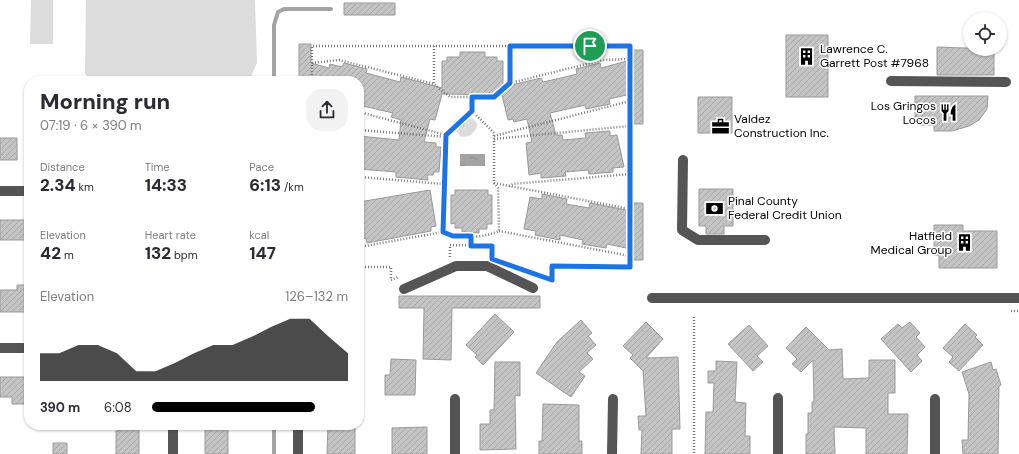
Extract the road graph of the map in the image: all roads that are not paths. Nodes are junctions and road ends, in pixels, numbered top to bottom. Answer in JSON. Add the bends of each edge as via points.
{"nodes":[{"id":1,"x":891,"y":81,"type":"dead end"},
{"id":2,"x":1006,"y":82,"type":"dead end"},
{"id":3,"x":683,"y":160,"type":"dead end"},
{"id":4,"x":0,"y":191,"type":"edge"},
{"id":5,"x":24,"y":191,"type":"edge"},
{"id":6,"x":765,"y":240,"type":"dead end"},
{"id":7,"x":533,"y":288,"type":"dead end"},
{"id":8,"x":404,"y":289,"type":"dead end"},
{"id":9,"x":652,"y":298,"type":"dead end"},
{"id":10,"x":1019,"y":298,"type":"edge"},
{"id":11,"x":0,"y":348,"type":"edge"},
{"id":12,"x":24,"y":348,"type":"edge"},
{"id":13,"x":778,"y":398,"type":"dead end"},
{"id":14,"x":935,"y":398,"type":"dead end"},
{"id":15,"x":455,"y":399,"type":"dead end"},
{"id":16,"x":612,"y":399,"type":"dead end"},
{"id":17,"x":173,"y":430,"type":"edge"},
{"id":18,"x":298,"y":430,"type":"edge"},
{"id":19,"x":173,"y":454,"type":"edge"},
{"id":20,"x":298,"y":454,"type":"edge"},
{"id":21,"x":455,"y":454,"type":"edge"},
{"id":22,"x":612,"y":454,"type":"edge"},
{"id":23,"x":778,"y":454,"type":"edge"},
{"id":24,"x":935,"y":454,"type":"edge"}],
"edges":[{"from":1,"to":2,"type":"street"},
{"from":3,"to":6,"type":"street","via":[[682,230],[698,240]]},
{"from":4,"to":5,"type":"street"},
{"from":7,"to":8,"type":"street","via":[[487,266],[456,266]]},
{"from":9,"to":10,"type":"street"},
{"from":11,"to":12,"type":"street"},
{"from":13,"to":23,"type":"street"},
{"from":14,"to":24,"type":"street"},
{"from":15,"to":21,"type":"street"},
{"from":16,"to":22,"type":"street"},
{"from":17,"to":19,"type":"street"},
{"from":18,"to":20,"type":"street"}]}
